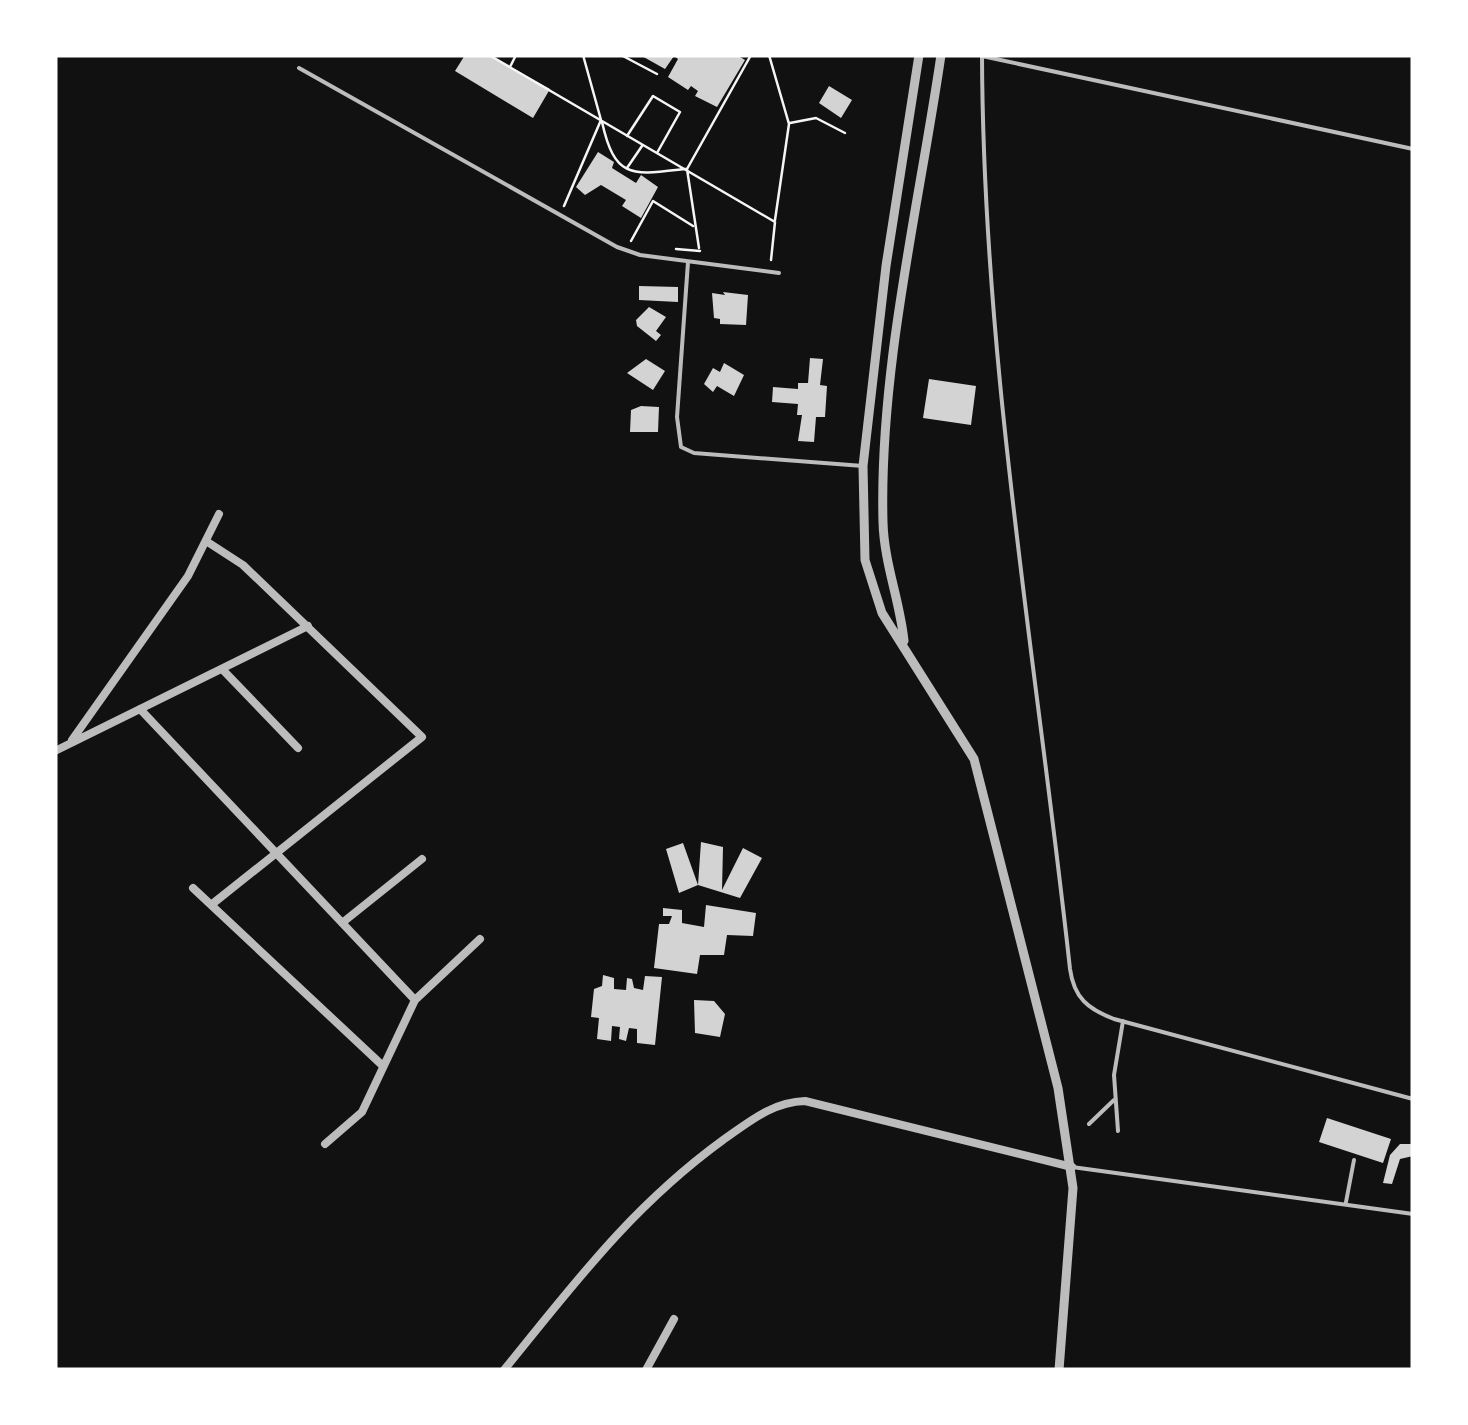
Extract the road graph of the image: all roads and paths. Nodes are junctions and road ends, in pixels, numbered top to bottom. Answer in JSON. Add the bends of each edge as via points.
{"nodes":[{"id":1,"x":490,"y":55,"type":"edge"},
{"id":2,"x":516,"y":55,"type":"edge"},
{"id":3,"x":583,"y":55,"type":"edge"},
{"id":4,"x":622,"y":55,"type":"edge"},
{"id":5,"x":742,"y":55,"type":"edge"},
{"id":6,"x":769,"y":55,"type":"edge"},
{"id":7,"x":919,"y":55,"type":"edge"},
{"id":8,"x":942,"y":55,"type":"edge"},
{"id":9,"x":982,"y":56,"type":"edge"},
{"id":10,"x":750,"y":57,"type":"edge"},
{"id":11,"x":510,"y":67,"type":"junction"},
{"id":12,"x":299,"y":68,"type":"dead end"},
{"id":13,"x":657,"y":74,"type":"dead end"},
{"id":14,"x":601,"y":120,"type":"junction"},
{"id":15,"x":789,"y":124,"type":"junction"},
{"id":16,"x":845,"y":133,"type":"dead end"},
{"id":17,"x":627,"y":136,"type":"junction"},
{"id":18,"x":642,"y":146,"type":"junction"},
{"id":19,"x":1413,"y":149,"type":"edge"},
{"id":20,"x":656,"y":154,"type":"junction"},
{"id":21,"x":687,"y":169,"type":"junction"},
{"id":22,"x":626,"y":170,"type":"junction"},
{"id":23,"x":579,"y":215,"type":"dead end"},
{"id":24,"x":775,"y":222,"type":"junction"},
{"id":25,"x":694,"y":227,"type":"junction"},
{"id":26,"x":629,"y":245,"type":"dead end"},
{"id":27,"x":664,"y":248,"type":"dead end"},
{"id":28,"x":700,"y":251,"type":"junction"},
{"id":29,"x":688,"y":262,"type":"junction"},
{"id":30,"x":703,"y":264,"type":"junction"},
{"id":31,"x":770,"y":272,"type":"junction"},
{"id":32,"x":779,"y":273,"type":"dead end"},
{"id":33,"x":863,"y":466,"type":"junction"},
{"id":34,"x":220,"y":514,"type":"dead end"},
{"id":35,"x":206,"y":541,"type":"junction"},
{"id":36,"x":308,"y":626,"type":"junction"},
{"id":37,"x":904,"y":644,"type":"junction"},
{"id":38,"x":222,"y":669,"type":"junction"},
{"id":39,"x":140,"y":709,"type":"junction"},
{"id":40,"x":70,"y":744,"type":"junction"},
{"id":41,"x":298,"y":748,"type":"dead end"},
{"id":42,"x":55,"y":751,"type":"edge"},
{"id":43,"x":276,"y":853,"type":"junction"},
{"id":44,"x":422,"y":859,"type":"dead end"},
{"id":45,"x":193,"y":888,"type":"dead end"},
{"id":46,"x":212,"y":905,"type":"junction"},
{"id":47,"x":342,"y":923,"type":"junction"},
{"id":48,"x":480,"y":939,"type":"dead end"},
{"id":49,"x":415,"y":1000,"type":"junction"},
{"id":50,"x":1124,"y":1021,"type":"junction"},
{"id":51,"x":383,"y":1066,"type":"junction"},
{"id":52,"x":1413,"y":1099,"type":"edge"},
{"id":53,"x":1114,"y":1100,"type":"junction"},
{"id":54,"x":1089,"y":1124,"type":"dead end"},
{"id":55,"x":1118,"y":1131,"type":"dead end"},
{"id":56,"x":325,"y":1144,"type":"dead end"},
{"id":57,"x":1354,"y":1160,"type":"dead end"},
{"id":58,"x":1072,"y":1167,"type":"junction"},
{"id":59,"x":1346,"y":1202,"type":"junction"},
{"id":60,"x":1413,"y":1214,"type":"edge"},
{"id":61,"x":674,"y":1319,"type":"dead end"},
{"id":62,"x":504,"y":1370,"type":"edge"},
{"id":63,"x":646,"y":1370,"type":"edge"},
{"id":64,"x":1059,"y":1370,"type":"edge"}],
"edges":[{"from":1,"to":11,"type":"path"},
{"from":2,"to":11,"type":"path"},
{"from":3,"to":14,"type":"path"},
{"from":4,"to":13,"type":"path"},
{"from":5,"to":10,"type":"path"},
{"from":6,"to":15,"type":"path"},
{"from":7,"to":33,"type":"street"},
{"from":8,"to":37,"type":"street","via":[[905,270],[884,466],[884,542]]},
{"from":9,"to":19,"type":"lane"},
{"from":9,"to":50,"type":"lane","via":[[987,247],[1070,970],[1087,1006]]},
{"from":10,"to":21,"type":"path"},
{"from":11,"to":14,"type":"path"},
{"from":12,"to":29,"type":"lane","via":[[586,232],[633,253]]},
{"from":14,"to":17,"type":"path"},
{"from":14,"to":22,"type":"path","via":[[609,154]]},
{"from":14,"to":23,"type":"path","via":[[562,204]]},
{"from":15,"to":16,"type":"path","via":[[816,118]]},
{"from":15,"to":24,"type":"path"},
{"from":17,"to":18,"type":"path"},
{"from":17,"to":20,"type":"path","via":[[653,96],[680,112]]},
{"from":18,"to":20,"type":"path"},
{"from":18,"to":22,"type":"path"},
{"from":20,"to":21,"type":"path"},
{"from":21,"to":22,"type":"path"},
{"from":21,"to":24,"type":"path"},
{"from":21,"to":25,"type":"path"},
{"from":24,"to":31,"type":"path"},
{"from":25,"to":26,"type":"path","via":[[654,202]]},
{"from":25,"to":28,"type":"path"},
{"from":27,"to":28,"type":"path"},
{"from":28,"to":30,"type":"path"},
{"from":29,"to":30,"type":"lane"},
{"from":29,"to":33,"type":"lane","via":[[676,417],[681,447]]},
{"from":30,"to":31,"type":"lane"},
{"from":31,"to":32,"type":"lane"},
{"from":33,"to":37,"type":"street","via":[[868,576],[882,614]]},
{"from":34,"to":35,"type":"street"},
{"from":35,"to":36,"type":"street","via":[[243,564]]},
{"from":35,"to":40,"type":"street"},
{"from":36,"to":38,"type":"street"},
{"from":36,"to":43,"type":"street","via":[[422,736]]},
{"from":37,"to":58,"type":"street","via":[[962,734],[982,781]]},
{"from":38,"to":39,"type":"street"},
{"from":38,"to":41,"type":"street"},
{"from":39,"to":40,"type":"street"},
{"from":39,"to":43,"type":"street"},
{"from":40,"to":42,"type":"street"},
{"from":43,"to":46,"type":"street"},
{"from":43,"to":47,"type":"street"},
{"from":44,"to":47,"type":"street"},
{"from":45,"to":46,"type":"street"},
{"from":46,"to":51,"type":"street"},
{"from":47,"to":49,"type":"street"},
{"from":48,"to":49,"type":"street"},
{"from":49,"to":51,"type":"street"},
{"from":50,"to":52,"type":"lane"},
{"from":50,"to":53,"type":"lane"},
{"from":51,"to":56,"type":"street","via":[[354,1123]]},
{"from":53,"to":54,"type":"lane"},
{"from":53,"to":55,"type":"lane"},
{"from":57,"to":59,"type":"lane"},
{"from":58,"to":59,"type":"lane"},
{"from":58,"to":62,"type":"street","via":[[787,1102],[726,1138],[644,1202]]},
{"from":58,"to":64,"type":"street"},
{"from":59,"to":60,"type":"lane"},
{"from":61,"to":63,"type":"street"}]}
